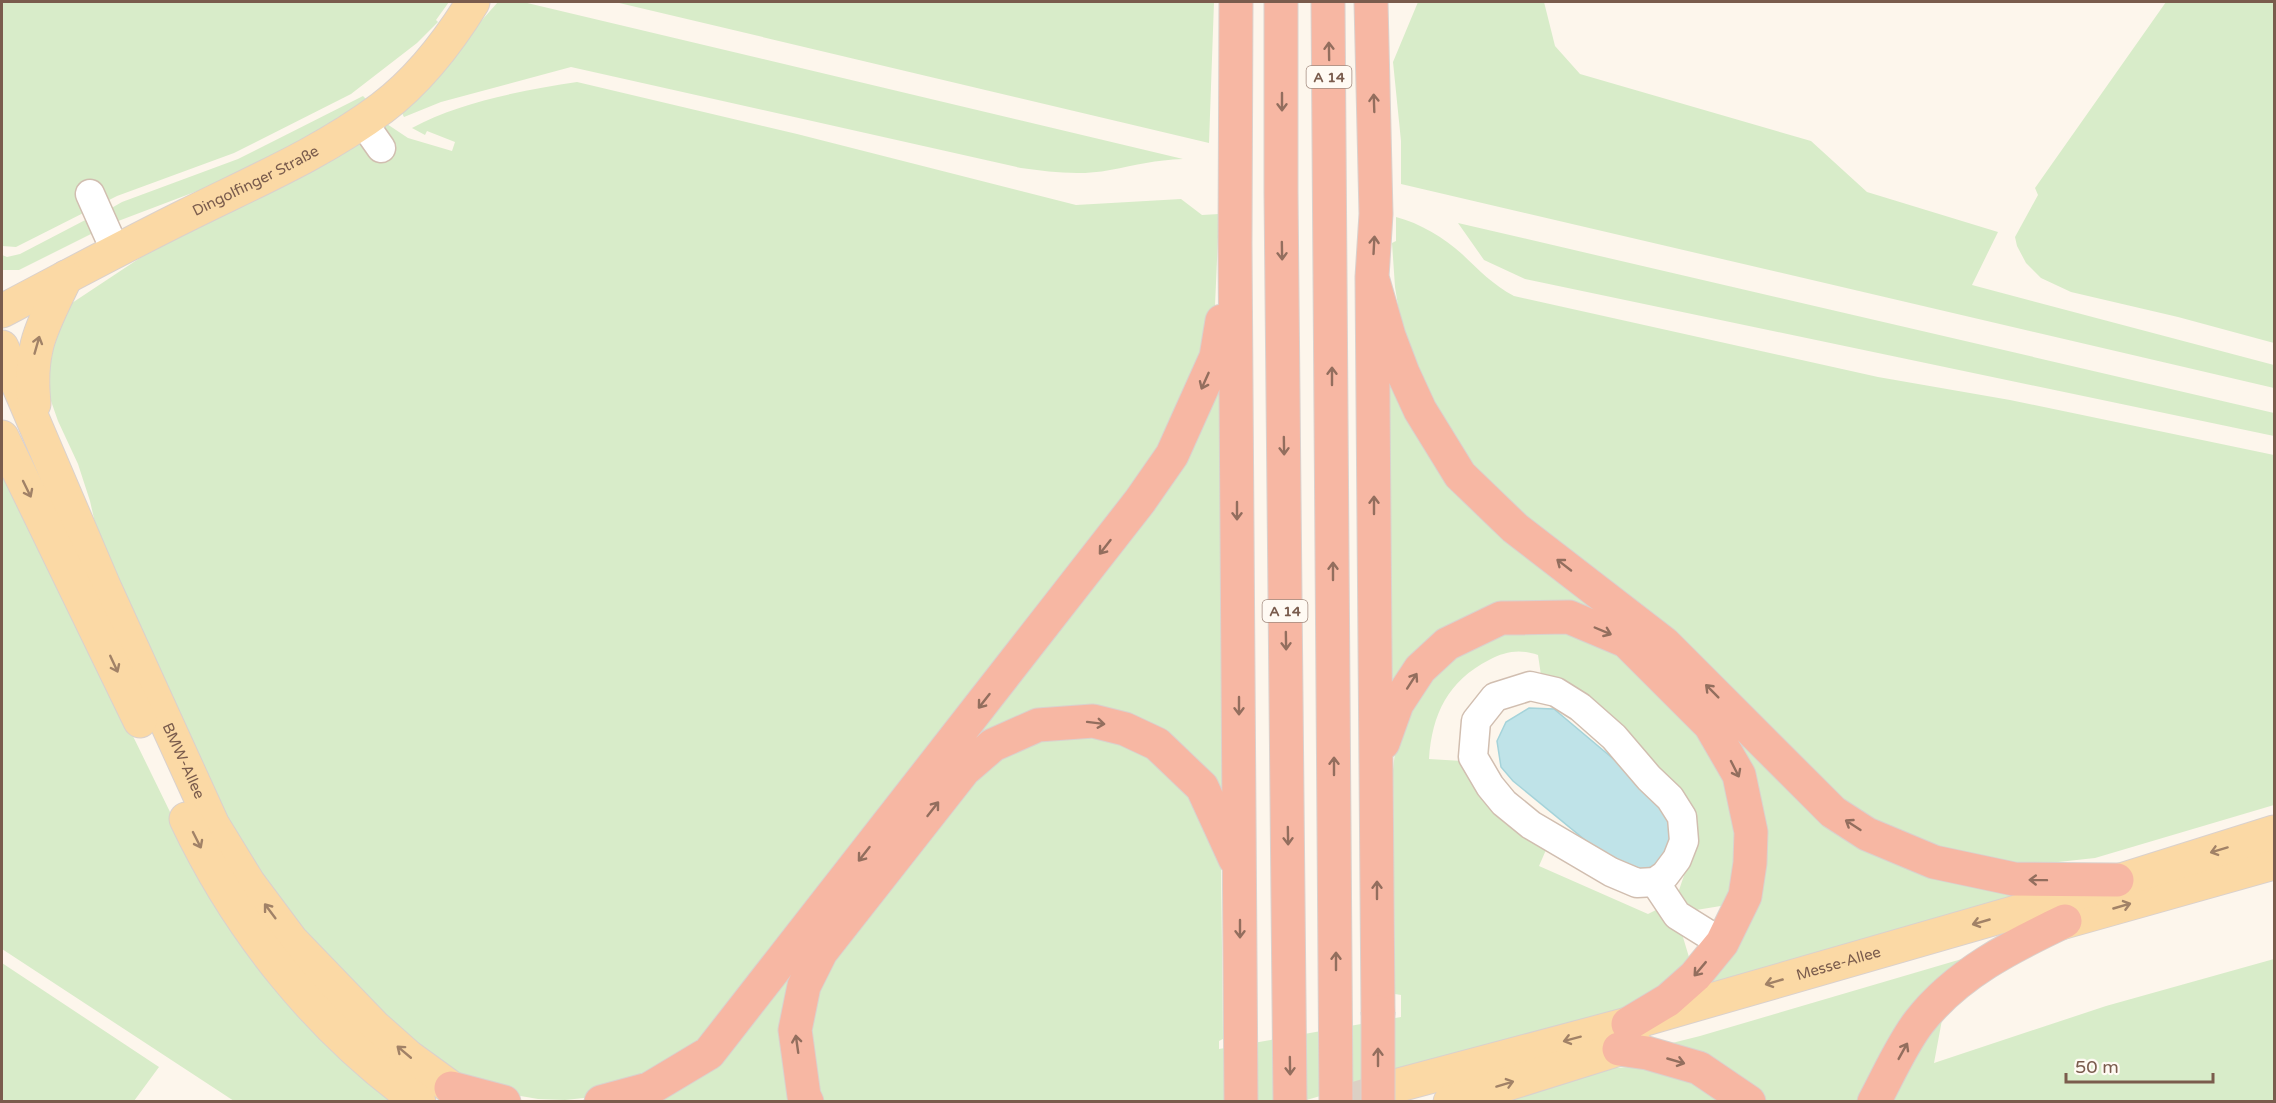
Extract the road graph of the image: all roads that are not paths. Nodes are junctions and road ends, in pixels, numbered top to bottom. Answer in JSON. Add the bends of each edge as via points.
{"nodes":[{"id":1,"x":1236,"y":2,"type":"edge"},
{"id":2,"x":1281,"y":2,"type":"edge"},
{"id":3,"x":1328,"y":2,"type":"edge"},
{"id":4,"x":1371,"y":2,"type":"edge"},
{"id":5,"x":466,"y":12,"type":"edge"},
{"id":6,"x":362,"y":121,"type":"junction"},
{"id":7,"x":381,"y":148,"type":"dead end"},
{"id":8,"x":90,"y":194,"type":"dead end"},
{"id":9,"x":1235,"y":243,"type":"junction"},
{"id":10,"x":115,"y":250,"type":"junction"},
{"id":11,"x":66,"y":277,"type":"junction"},
{"id":12,"x":1372,"y":277,"type":"junction"},
{"id":13,"x":2,"y":311,"type":"edge"},
{"id":14,"x":2,"y":347,"type":"edge"},
{"id":15,"x":36,"y":424,"type":"junction"},
{"id":16,"x":2,"y":437,"type":"edge"},
{"id":17,"x":1376,"y":774,"type":"junction"},
{"id":18,"x":2274,"y":832,"type":"edge"},
{"id":19,"x":2274,"y":863,"type":"edge"},
{"id":20,"x":1240,"y":870,"type":"junction"},
{"id":21,"x":2118,"y":880,"type":"junction"},
{"id":22,"x":1655,"y":882,"type":"junction"},
{"id":23,"x":2066,"y":921,"type":"junction"},
{"id":24,"x":1722,"y":943,"type":"junction"},
{"id":25,"x":1624,"y":1036,"type":"junction"},
{"id":26,"x":1389,"y":1093,"type":"edge"},
{"id":27,"x":461,"y":1094,"type":"edge"},
{"id":28,"x":419,"y":1101,"type":"edge"},
{"id":29,"x":504,"y":1101,"type":"edge"},
{"id":30,"x":601,"y":1101,"type":"edge"},
{"id":31,"x":807,"y":1101,"type":"edge"},
{"id":32,"x":1241,"y":1101,"type":"edge"},
{"id":33,"x":1290,"y":1101,"type":"edge"},
{"id":34,"x":1336,"y":1101,"type":"edge"},
{"id":35,"x":1450,"y":1101,"type":"edge"},
{"id":36,"x":1749,"y":1101,"type":"edge"},
{"id":37,"x":1874,"y":1101,"type":"edge"}],
"edges":[{"from":1,"to":9,"type":"highway"},
{"from":2,"to":33,"type":"highway","number":"A 14","one_way":true},
{"from":34,"to":3,"type":"highway","number":"A 14","one_way":true},
{"from":12,"to":4,"type":"highway","one_way":true,"via":[[1376,162]]},
{"from":5,"to":6,"type":"main road","name":"Dingolfinger Straße","via":[[423,69],[389,102]]},
{"from":6,"to":7,"type":"lane"},
{"from":6,"to":10,"type":"main road","name":"Dingolfinger Straße","via":[[296,161]]},
{"from":8,"to":10,"type":"lane"},
{"from":9,"to":20,"type":"highway","one_way":true},
{"from":9,"to":30,"type":"highway","one_way":true,"via":[[1216,357],[1172,455],[1140,501],[709,1053],[649,1089]]},
{"from":10,"to":11,"type":"main road","name":"Dingolfinger Straße"},
{"from":11,"to":13,"type":"main road","name":"Dingolfinger Straße"},
{"from":15,"to":11,"type":"main road","one_way":true,"via":[[32,380],[35,346]]},
{"from":17,"to":12,"type":"highway","one_way":true},
{"from":21,"to":12,"type":"highway","one_way":true,"via":[[2014,879],[1934,862],[1867,834],[1833,812],[1664,643],[1515,528],[1460,475],[1420,410],[1403,373]]},
{"from":14,"to":15,"type":"main road","name":"BMW-Allee"},
{"from":27,"to":15,"type":"main road","name":"BMW-Allee","one_way":true,"via":[[374,1026],[292,941],[248,882],[213,825],[104,586]]},
{"from":16,"to":28,"type":"main road","name":"BMW-Allee","one_way":true,"via":[[197,842],[233,906],[270,958],[348,1044]]},
{"from":17,"to":24,"type":"highway","one_way":true,"via":[[1397,704],[1420,669],[1447,644],[1501,618],[1569,617],[1626,641],[1710,725],[1739,775],[1751,832],[1750,863],[1745,896]]},
{"from":26,"to":17,"type":"highway","one_way":true,"bridge":true,"via":[[1378,1012]]},
{"from":18,"to":21,"type":"main road","name":"Messe-Allee","one_way":true},
{"from":23,"to":19,"type":"main road","name":"Messe-Allee","one_way":true},
{"from":31,"to":20,"type":"highway","one_way":true,"via":[[795,1030],[804,986],[821,952],[964,770],[993,745],[1038,726],[1094,721],[1125,729],[1157,744],[1202,787]]},
{"from":20,"to":32,"type":"highway","one_way":true},
{"from":21,"to":25,"type":"main road","name":"Messe-Allee","one_way":true},
{"from":22,"to":22,"type":"lane","via":[[1637,883],[1611,872],[1531,825],[1504,803],[1473,757],[1476,721],[1495,697],[1530,686],[1556,692],[1614,737],[1670,798],[1682,818],[1684,841],[1677,859]]},
{"from":22,"to":24,"type":"lane","via":[[1677,915]]},
{"from":23,"to":25,"type":"main road","name":"Messe-Allee"},
{"from":37,"to":23,"type":"highway","one_way":true,"via":[[1918,1023],[1942,996],[1995,956]]},
{"from":24,"to":25,"type":"highway","one_way":true,"via":[[1695,976]]},
{"from":25,"to":26,"type":"main road","name":"Messe-Allee","one_way":true},
{"from":35,"to":25,"type":"main road","name":"Messe-Allee","one_way":true},
{"from":25,"to":36,"type":"highway","one_way":true,"via":[[1647,1053],[1699,1068]]},
{"from":27,"to":29,"type":"highway"}]}
